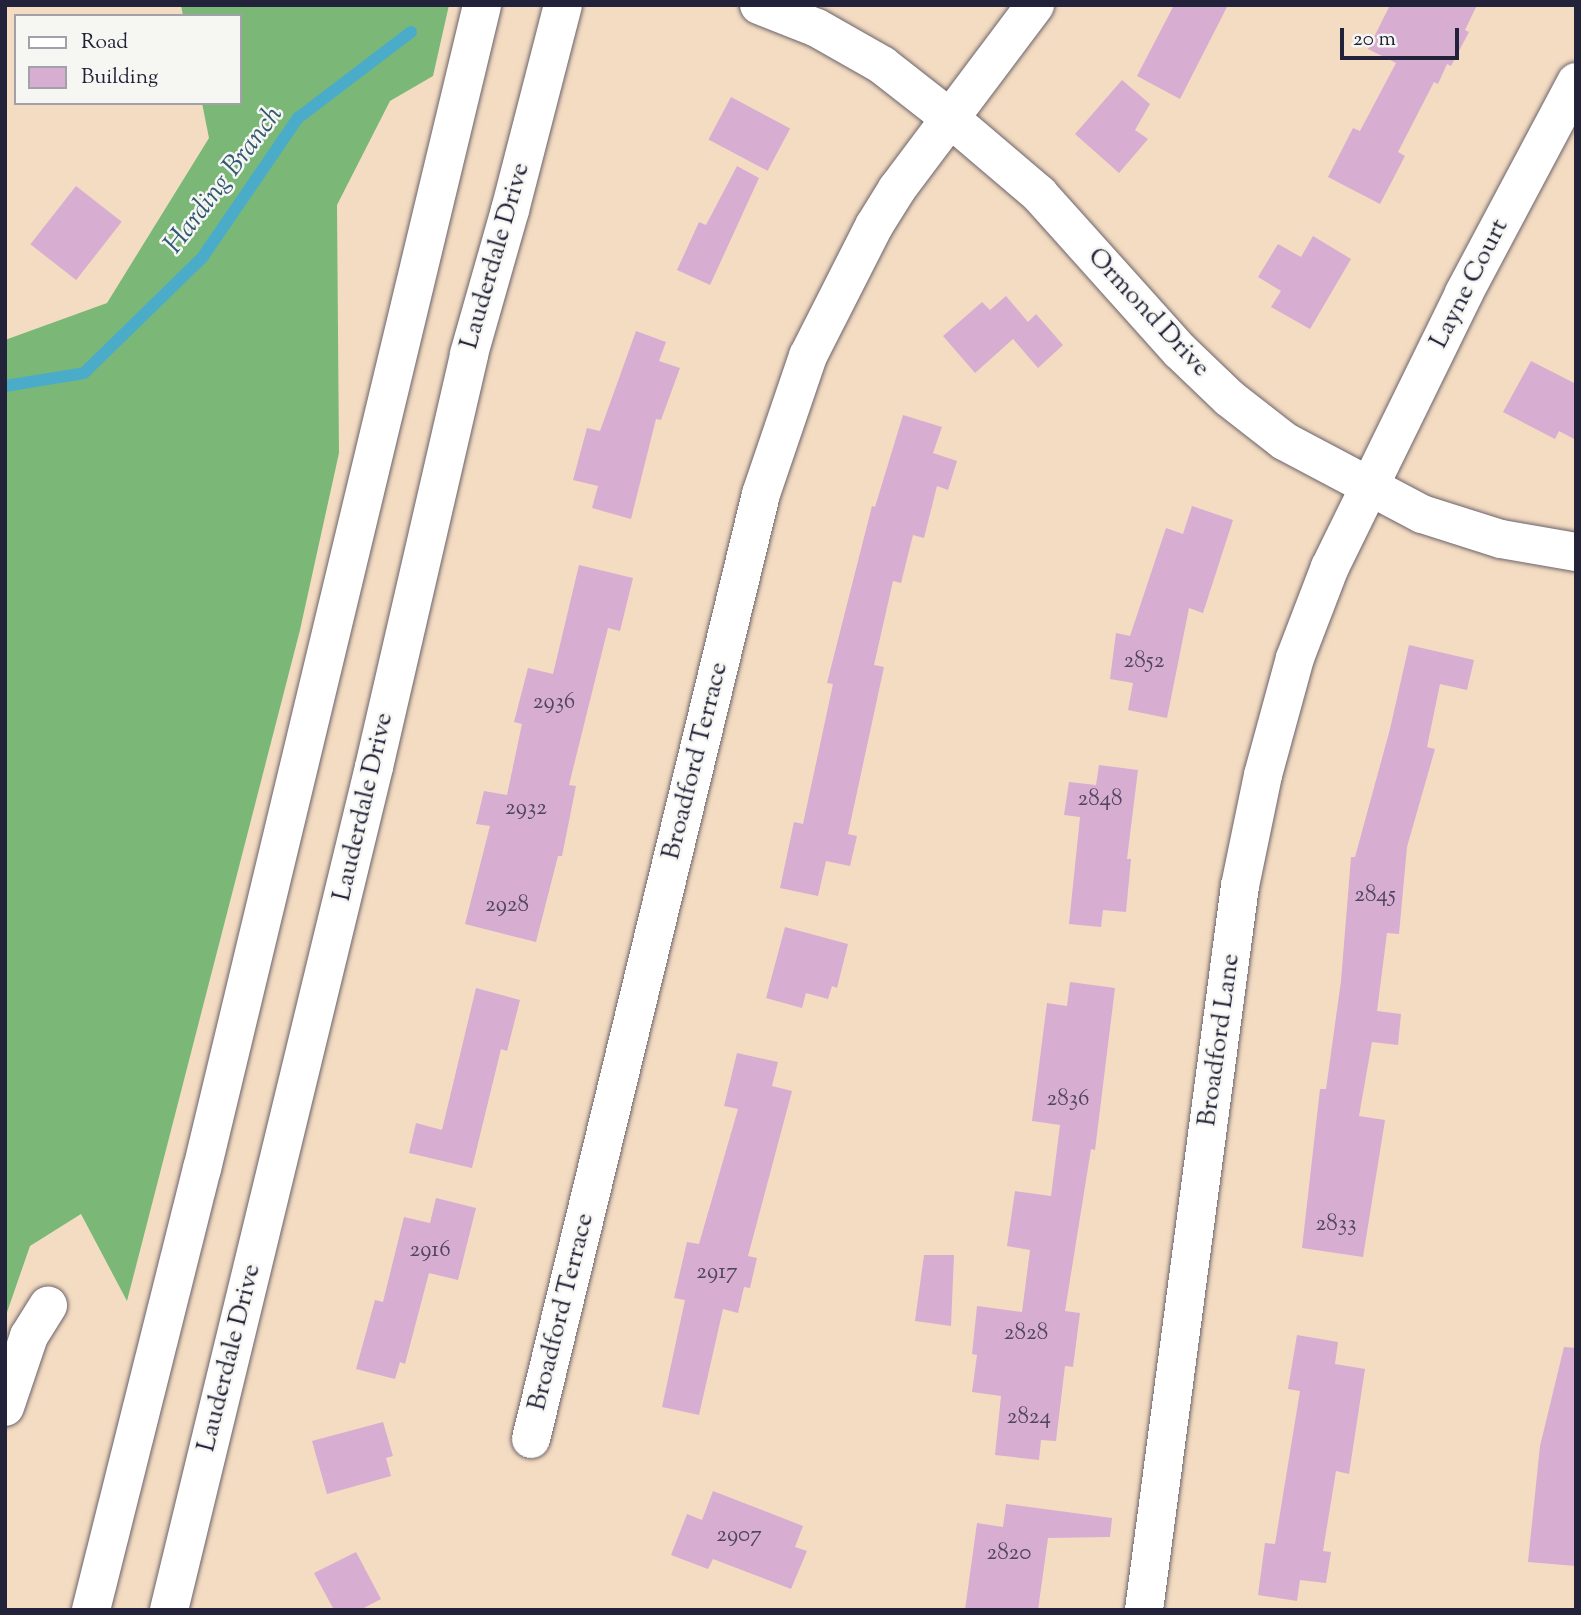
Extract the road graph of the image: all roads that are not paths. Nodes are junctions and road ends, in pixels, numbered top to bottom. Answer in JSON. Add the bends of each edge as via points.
{"nodes":[{"id":1,"x":482,"y":5,"type":"edge"},
{"id":2,"x":563,"y":5,"type":"edge"},
{"id":3,"x":759,"y":5,"type":"edge"},
{"id":4,"x":1035,"y":5,"type":"edge"},
{"id":5,"x":1576,"y":82,"type":"edge"},
{"id":6,"x":951,"y":119,"type":"junction"},
{"id":7,"x":1368,"y":488,"type":"junction"},
{"id":8,"x":1576,"y":552,"type":"edge"},
{"id":9,"x":48,"y":1305,"type":"dead end"},
{"id":10,"x":5,"y":1406,"type":"edge"},
{"id":11,"x":531,"y":1439,"type":"dead end"},
{"id":12,"x":91,"y":1610,"type":"edge"},
{"id":13,"x":169,"y":1610,"type":"edge"},
{"id":14,"x":1144,"y":1610,"type":"edge"}],
"edges":[{"from":1,"to":12,"type":"street"},
{"from":2,"to":13,"type":"street","name":"Lauderdale Drive","via":[[469,354]]},
{"from":3,"to":6,"type":"street","name":"Ormond Drive","via":[[817,29],[882,65]]},
{"from":4,"to":6,"type":"street","name":"Broadford Terrace"},
{"from":5,"to":7,"type":"street","name":"Layne Court"},
{"from":6,"to":7,"type":"street","name":"Ormond Drive","via":[[1039,194],[1180,351],[1228,397],[1284,441]]},
{"from":6,"to":11,"type":"street","name":"Broadford Terrace","via":[[874,226],[807,356],[761,494]]},
{"from":7,"to":8,"type":"street","name":"Ormond Drive","via":[[1422,514],[1501,539]]},
{"from":7,"to":14,"type":"street","name":"Broadford Lane","via":[[1330,567],[1295,658],[1263,775],[1240,886]]},
{"from":9,"to":10,"type":"street","via":[[29,1336]]}]}
